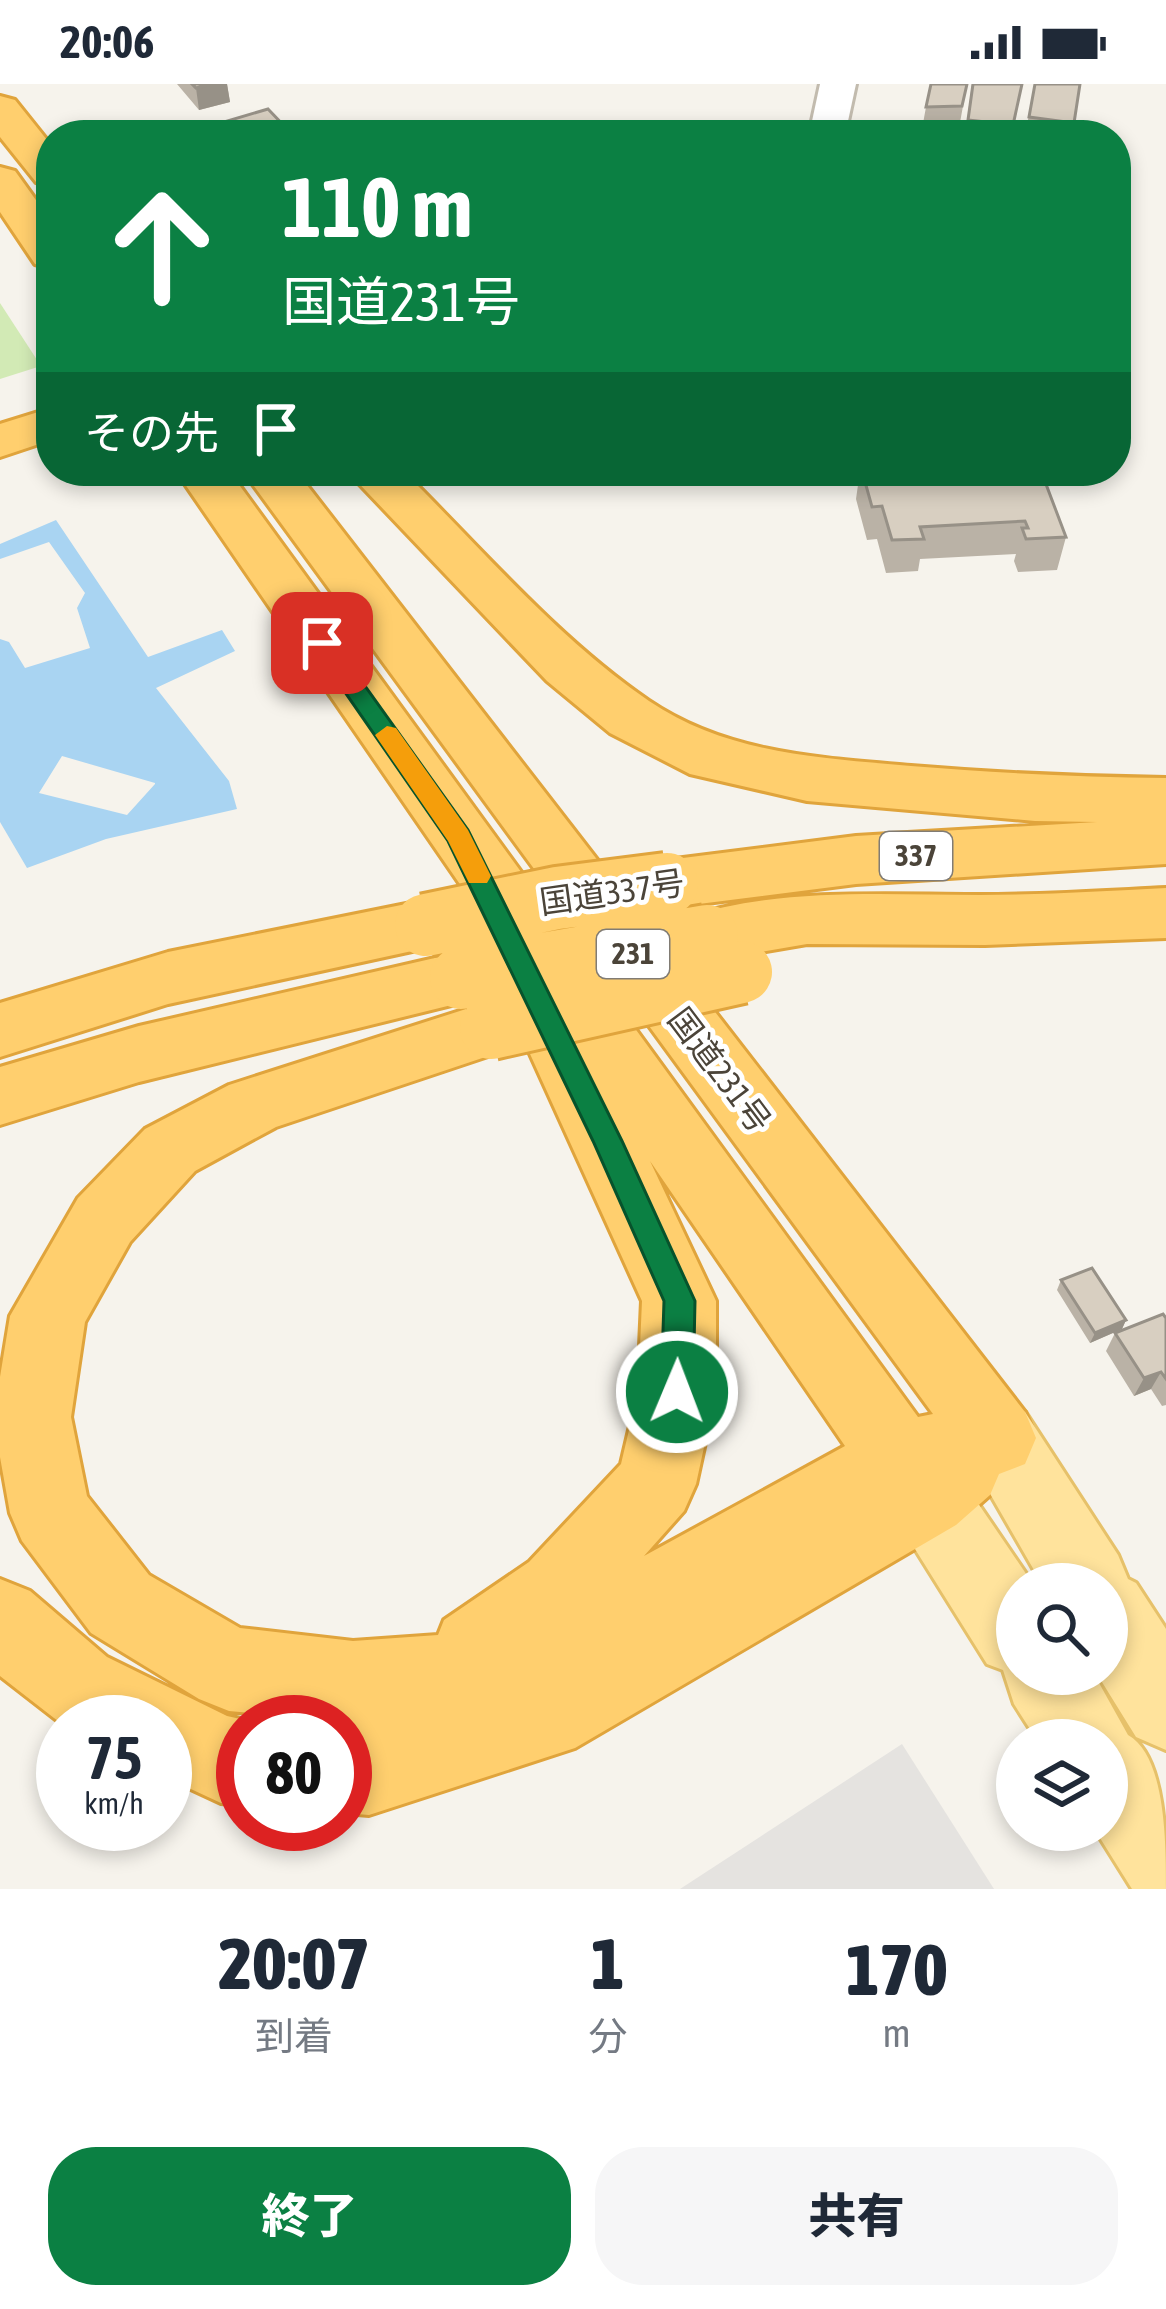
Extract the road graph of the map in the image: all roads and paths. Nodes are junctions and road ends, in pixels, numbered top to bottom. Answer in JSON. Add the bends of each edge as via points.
{"nodes":[{"id":1,"x":838,"y":84,"type":"edge"},
{"id":2,"x":0,"y":109,"type":"edge"},
{"id":3,"x":830,"y":120,"type":"edge"},
{"id":4,"x":36,"y":151,"type":"edge"},
{"id":5,"x":0,"y":181,"type":"edge"},
{"id":6,"x":36,"y":233,"type":"edge"},
{"id":7,"x":36,"y":411,"type":"edge"},
{"id":8,"x":0,"y":423,"type":"edge"},
{"id":9,"x":36,"y":428,"type":"edge"},
{"id":10,"x":0,"y":441,"type":"edge"},
{"id":11,"x":213,"y":486,"type":"edge"},
{"id":12,"x":280,"y":486,"type":"edge"},
{"id":13,"x":389,"y":486,"type":"edge"},
{"id":14,"x":1166,"y":800,"type":"edge"},
{"id":15,"x":459,"y":836,"type":"junction"},
{"id":16,"x":1166,"y":842,"type":"edge"},
{"id":17,"x":1166,"y":913,"type":"edge"},
{"id":18,"x":459,"y":977,"type":"junction"},
{"id":19,"x":0,"y":1030,"type":"edge"},
{"id":20,"x":0,"y":1096,"type":"edge"},
{"id":21,"x":997,"y":1438,"type":"junction"},
{"id":22,"x":914,"y":1478,"type":"junction"},
{"id":23,"x":1076,"y":1563,"type":"edge"},
{"id":24,"x":996,"y":1602,"type":"edge"},
{"id":25,"x":0,"y":1621,"type":"edge"},
{"id":26,"x":1128,"y":1646,"type":"edge"},
{"id":27,"x":431,"y":1680,"type":"junction"},
{"id":28,"x":93,"y":1695,"type":"edge"},
{"id":29,"x":1166,"y":1707,"type":"edge"},
{"id":30,"x":372,"y":1770,"type":"edge"},
{"id":31,"x":1128,"y":1802,"type":"edge"},
{"id":32,"x":1166,"y":1860,"type":"edge"}],
"edges":[{"from":1,"to":3,"type":"street"},
{"from":2,"to":4,"type":"highway"},
{"from":5,"to":6,"type":"highway"},
{"from":7,"to":8,"type":"highway"},
{"from":9,"to":10,"type":"highway"},
{"from":11,"to":15,"type":"highway","number":"231"},
{"from":12,"to":21,"type":"highway","name":"国道231号","number":"231"},
{"from":13,"to":14,"type":"highway","via":[[567,667],[631,718],[711,759],[807,779],[1035,799]]},
{"from":15,"to":22,"type":"highway","number":"231"},
{"from":15,"to":27,"type":"highway","number":"231","via":[[679,1301],[677,1392],[656,1484],[558,1591]]},
{"from":16,"to":18,"type":"highway","name":"国道337号","number":"337","bridge":true,"via":[[856,860],[557,898]]},
{"from":17,"to":18,"type":"highway","number":"231","bridge":true,"via":[[985,920]]},
{"from":18,"to":19,"type":"highway","name":"国道337号","number":"337","via":[[168,978]]},
{"from":18,"to":20,"type":"highway","name":"国道337号","number":"337"},
{"from":18,"to":27,"type":"highway","number":"231","via":[[170,1150],[104,1220],[48,1316],[32,1417],[50,1513],[120,1604],[230,1669],[353,1684]]},
{"from":21,"to":22,"type":"highway"},
{"from":21,"to":23,"type":"main road"},
{"from":22,"to":24,"type":"main road"},
{"from":22,"to":27,"type":"highway","number":"231","via":[[584,1635]]},
{"from":22,"to":30,"type":"highway","via":[[545,1718]]},
{"from":25,"to":28,"type":"highway"},
{"from":26,"to":29,"type":"main road"},
{"from":31,"to":32,"type":"main road"}]}
